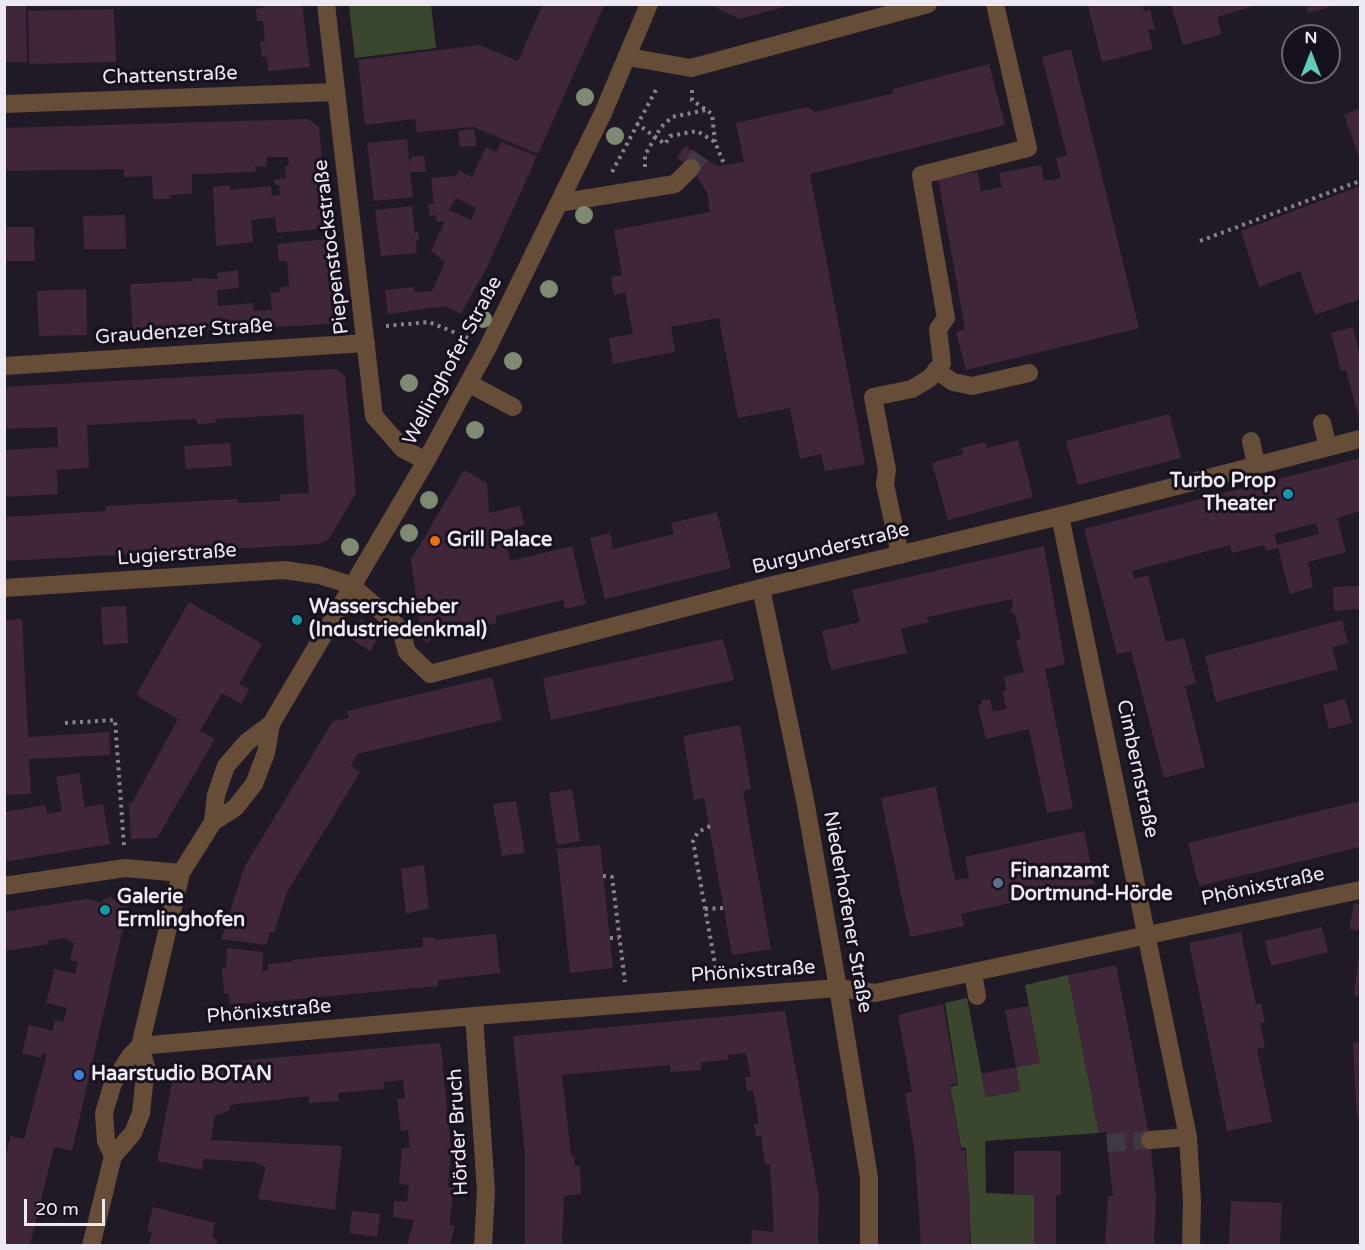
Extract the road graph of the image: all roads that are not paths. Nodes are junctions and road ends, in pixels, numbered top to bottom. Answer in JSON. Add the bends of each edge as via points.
{"nodes":[{"id":1,"x":326,"y":4,"type":"edge"},
{"id":2,"x":649,"y":4,"type":"edge"},
{"id":3,"x":928,"y":4,"type":"edge"},
{"id":4,"x":995,"y":4,"type":"edge"},
{"id":5,"x":628,"y":57,"type":"junction"},
{"id":6,"x":336,"y":93,"type":"junction"},
{"id":7,"x":4,"y":104,"type":"edge"},
{"id":8,"x":691,"y":168,"type":"tunnel mouth"},
{"id":9,"x":560,"y":203,"type":"junction"},
{"id":10,"x":365,"y":335,"type":"junction"},
{"id":11,"x":4,"y":366,"type":"edge"},
{"id":12,"x":936,"y":370,"type":"junction"},
{"id":13,"x":1029,"y":373,"type":"dead end"},
{"id":14,"x":468,"y":383,"type":"junction"},
{"id":15,"x":513,"y":407,"type":"dead end"},
{"id":16,"x":1322,"y":423,"type":"dead end"},
{"id":17,"x":1360,"y":439,"type":"edge"},
{"id":18,"x":1251,"y":441,"type":"dead end"},
{"id":19,"x":1328,"y":447,"type":"junction"},
{"id":20,"x":426,"y":461,"type":"junction"},
{"id":21,"x":1256,"y":464,"type":"junction"},
{"id":22,"x":1060,"y":516,"type":"junction"},
{"id":23,"x":900,"y":555,"type":"junction"},
{"id":24,"x":351,"y":585,"type":"junction"},
{"id":25,"x":4,"y":588,"type":"edge"},
{"id":26,"x":761,"y":588,"type":"junction"},
{"id":27,"x":271,"y":724,"type":"junction"},
{"id":28,"x":213,"y":822,"type":"junction"},
{"id":29,"x":181,"y":873,"type":"junction"},
{"id":30,"x":4,"y":886,"type":"edge"},
{"id":31,"x":1360,"y":890,"type":"edge"},
{"id":32,"x":1148,"y":934,"type":"junction"},
{"id":33,"x":973,"y":973,"type":"junction"},
{"id":34,"x":838,"y":988,"type":"junction"},
{"id":35,"x":977,"y":996,"type":"dead end"},
{"id":36,"x":474,"y":1016,"type":"junction"},
{"id":37,"x":140,"y":1046,"type":"junction"},
{"id":38,"x":1188,"y":1137,"type":"junction"},
{"id":39,"x":1150,"y":1140,"type":"tunnel mouth"},
{"id":40,"x":113,"y":1156,"type":"junction"},
{"id":41,"x":91,"y":1245,"type":"edge"},
{"id":42,"x":483,"y":1245,"type":"edge"},
{"id":43,"x":869,"y":1245,"type":"edge"},
{"id":44,"x":1191,"y":1245,"type":"edge"}],
"edges":[{"from":1,"to":6,"type":"street","name":"Piepenstockstraße"},
{"from":2,"to":5,"type":"street","name":"Wellinghofer Straße"},
{"from":3,"to":5,"type":"street","via":[[691,68]]},
{"from":4,"to":12,"type":"street","via":[[1028,148],[921,175],[946,318],[938,329],[942,363]]},
{"from":5,"to":9,"type":"street","name":"Wellinghofer Straße"},
{"from":6,"to":7,"type":"street","name":"Chattenstraße"},
{"from":6,"to":10,"type":"street","name":"Piepenstockstraße"},
{"from":8,"to":9,"type":"street","via":[[675,184]]},
{"from":9,"to":14,"type":"street","name":"Wellinghofer Straße"},
{"from":10,"to":11,"type":"street","name":"Graudenzer Straße"},
{"from":10,"to":20,"type":"street","name":"Piepenstockstraße","via":[[375,416],[403,449]]},
{"from":12,"to":13,"type":"street","via":[[953,382],[972,386]]},
{"from":12,"to":23,"type":"street","via":[[912,389],[873,397]]},
{"from":14,"to":15,"type":"street"},
{"from":14,"to":20,"type":"street","name":"Wellinghofer Straße"},
{"from":16,"to":19,"type":"street"},
{"from":17,"to":19,"type":"street","name":"Burgunderstraße"},
{"from":18,"to":21,"type":"street"},
{"from":19,"to":21,"type":"street","name":"Burgunderstraße"},
{"from":20,"to":24,"type":"street","name":"Wellinghofer Straße"},
{"from":21,"to":22,"type":"street","name":"Burgunderstraße"},
{"from":22,"to":23,"type":"street","name":"Burgunderstraße"},
{"from":22,"to":32,"type":"street","name":"Cimbernstraße"},
{"from":23,"to":26,"type":"street","name":"Burgunderstraße"},
{"from":24,"to":25,"type":"street","name":"Lugierstraße","via":[[319,574],[284,570]]},
{"from":24,"to":26,"type":"street","name":"Burgunderstraße","via":[[401,630],[407,652],[430,674]]},
{"from":24,"to":27,"type":"street","name":"Wellinghofer Straße"},
{"from":26,"to":34,"type":"street","name":"Niederhofener Straße","via":[[805,800]]},
{"from":27,"to":28,"type":"street","name":"Wellinghofer Straße","via":[[266,753],[254,784],[235,808]]},
{"from":27,"to":28,"type":"street","name":"Wellinghofer Straße","via":[[247,742],[226,766],[216,795]]},
{"from":28,"to":29,"type":"street","name":"Wellinghofer Straße"},
{"from":29,"to":30,"type":"street","via":[[125,868]]},
{"from":29,"to":37,"type":"street","name":"Wellinghofer Straße"},
{"from":31,"to":32,"type":"street","name":"Phönixstraße"},
{"from":32,"to":33,"type":"street","name":"Phönixstraße"},
{"from":32,"to":38,"type":"street","name":"Cimbernstraße"},
{"from":33,"to":34,"type":"street","name":"Phönixstraße","via":[[875,993]]},
{"from":33,"to":35,"type":"street"},
{"from":34,"to":36,"type":"street","name":"Phönixstraße"},
{"from":34,"to":43,"type":"street","name":"Niederhofener Straße","via":[[869,1178]]},
{"from":36,"to":37,"type":"street","name":"Phönixstraße"},
{"from":36,"to":42,"type":"street","name":"Hörder Bruch","via":[[486,1191]]},
{"from":37,"to":40,"type":"street","name":"Wellinghofer Straße","via":[[146,1066],[141,1113],[132,1133]]},
{"from":37,"to":40,"type":"street","name":"Wellinghofer Straße","via":[[113,1083],[104,1113],[106,1141]]},
{"from":38,"to":39,"type":"street"},
{"from":38,"to":44,"type":"street","name":"Cimbernstraße"},
{"from":40,"to":41,"type":"street","name":"Wellinghofer Straße"}]}
